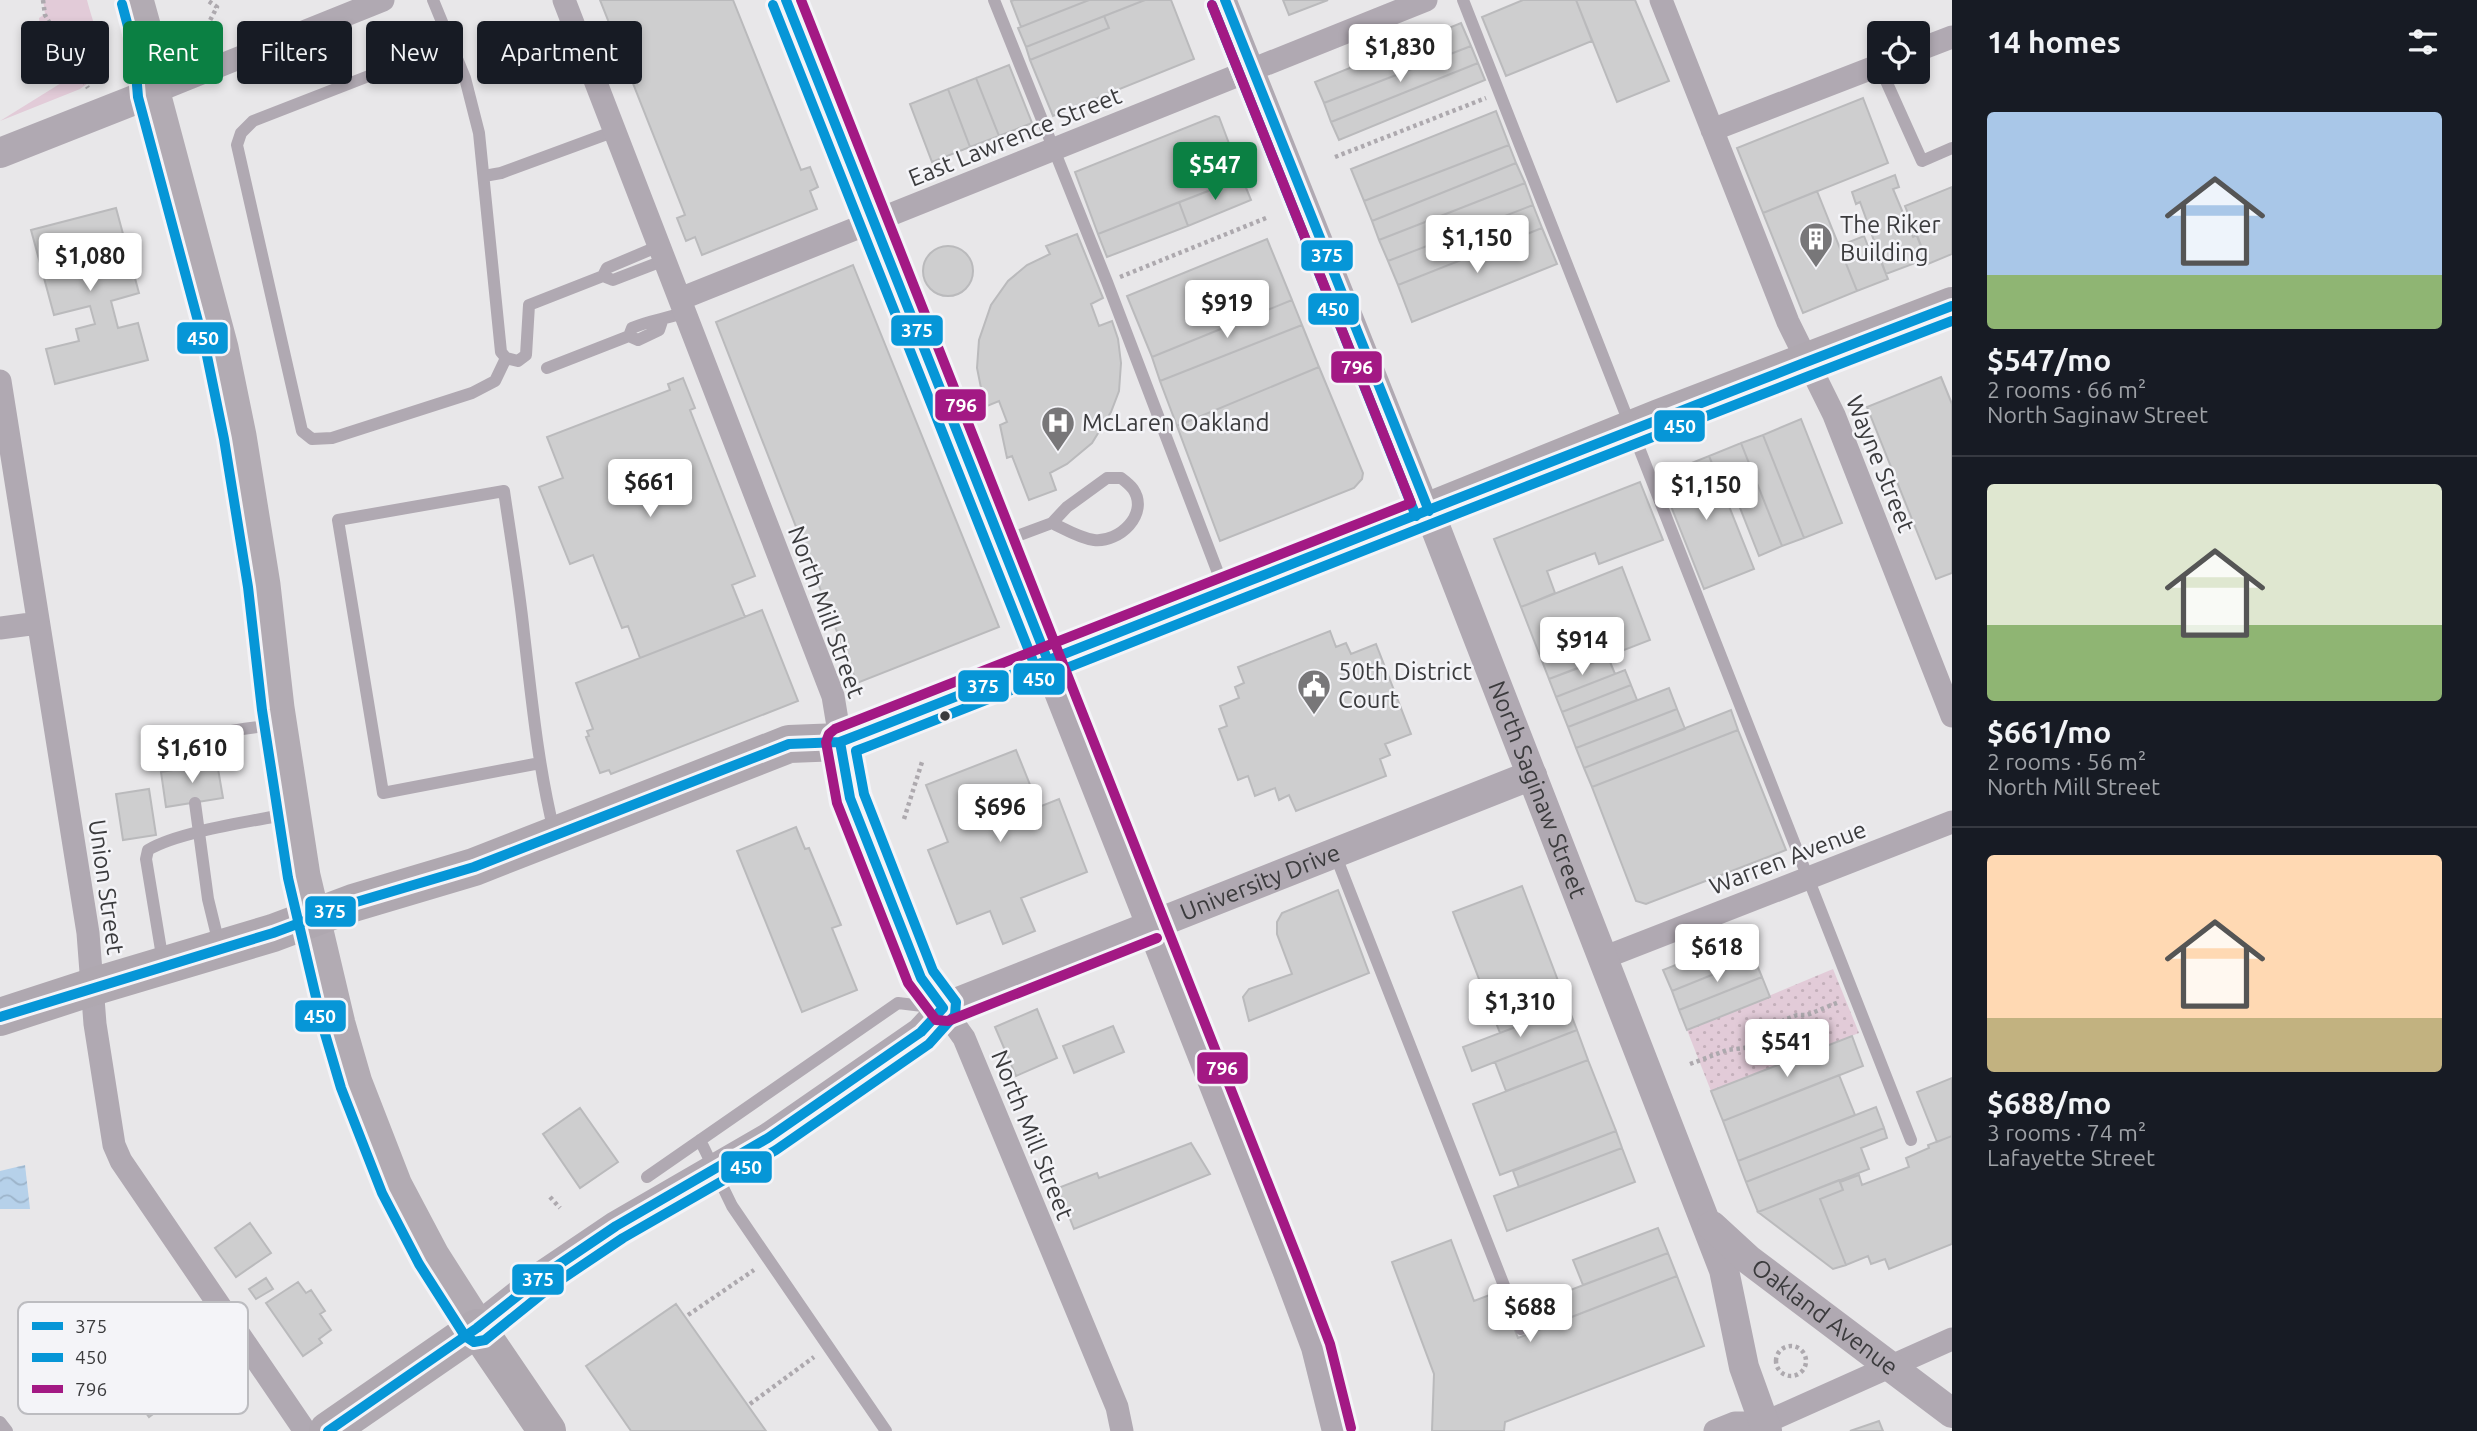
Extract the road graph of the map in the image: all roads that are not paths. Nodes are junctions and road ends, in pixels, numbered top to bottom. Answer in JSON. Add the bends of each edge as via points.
{"nodes":[{"id":1,"x":135,"y":0,"type":"edge"},
{"id":2,"x":383,"y":0,"type":"edge"},
{"id":3,"x":433,"y":0,"type":"edge"},
{"id":4,"x":564,"y":0,"type":"edge"},
{"id":5,"x":786,"y":0,"type":"edge"},
{"id":6,"x":994,"y":0,"type":"edge"},
{"id":7,"x":1225,"y":0,"type":"edge"},
{"id":8,"x":1426,"y":0,"type":"edge"},
{"id":9,"x":1463,"y":0,"type":"edge"},
{"id":10,"x":1661,"y":0,"type":"edge"},
{"id":11,"x":442,"y":21,"type":"edge"},
{"id":12,"x":1952,"y":37,"type":"edge"},
{"id":13,"x":1930,"y":45,"type":"edge"},
{"id":14,"x":1252,"y":68,"type":"junction"},
{"id":15,"x":1867,"y":70,"type":"edge"},
{"id":16,"x":463,"y":73,"type":"edge"},
{"id":17,"x":366,"y":77,"type":"edge"},
{"id":18,"x":1887,"y":84,"type":"edge"},
{"id":19,"x":152,"y":93,"type":"junction"},
{"id":20,"x":1712,"y":130,"type":"junction"},
{"id":21,"x":615,"y":131,"type":"junction"},
{"id":22,"x":1952,"y":148,"type":"edge"},
{"id":23,"x":1054,"y":149,"type":"junction"},
{"id":24,"x":0,"y":153,"type":"edge"},
{"id":25,"x":484,"y":176,"type":"junction"},
{"id":26,"x":874,"y":222,"type":"junction"},
{"id":27,"x":662,"y":253,"type":"junction"},
{"id":28,"x":682,"y":306,"type":"junction"},
{"id":29,"x":1952,"y":306,"type":"edge"},
{"id":30,"x":506,"y":358,"type":"junction"},
{"id":31,"x":1807,"y":360,"type":"junction"},
{"id":32,"x":547,"y":368,"type":"dead end"},
{"id":33,"x":0,"y":381,"type":"edge"},
{"id":34,"x":1632,"y":428,"type":"junction"},
{"id":35,"x":1429,"y":511,"type":"junction"},
{"id":36,"x":1052,"y":523,"type":"junction"},
{"id":37,"x":1001,"y":542,"type":"junction"},
{"id":38,"x":1225,"y":590,"type":"junction"},
{"id":39,"x":38,"y":622,"type":"junction"},
{"id":40,"x":0,"y":628,"type":"edge"},
{"id":41,"x":1048,"y":661,"type":"junction"},
{"id":42,"x":1952,"y":716,"type":"edge"},
{"id":43,"x":278,"y":724,"type":"junction"},
{"id":44,"x":840,"y":742,"type":"junction"},
{"id":45,"x":540,"y":763,"type":"junction"},
{"id":46,"x":189,"y":767,"type":"dead end"},
{"id":47,"x":1532,"y":775,"type":"junction"},
{"id":48,"x":195,"y":803,"type":"dead end"},
{"id":49,"x":292,"y":813,"type":"junction"},
{"id":50,"x":1952,"y":822,"type":"edge"},
{"id":51,"x":199,"y":833,"type":"junction"},
{"id":52,"x":555,"y":835,"type":"junction"},
{"id":53,"x":1335,"y":854,"type":"junction"},
{"id":54,"x":1808,"y":878,"type":"junction"},
{"id":55,"x":312,"y":919,"type":"junction"},
{"id":56,"x":1152,"y":925,"type":"junction"},
{"id":57,"x":220,"y":950,"type":"junction"},
{"id":58,"x":1604,"y":958,"type":"junction"},
{"id":59,"x":163,"y":966,"type":"junction"},
{"id":60,"x":92,"y":987,"type":"junction"},
{"id":61,"x":943,"y":1008,"type":"junction"},
{"id":62,"x":0,"y":1017,"type":"edge"},
{"id":63,"x":700,"y":1140,"type":"junction"},
{"id":64,"x":1911,"y":1140,"type":"dead end"},
{"id":65,"x":714,"y":1169,"type":"junction"},
{"id":66,"x":647,"y":1177,"type":"dead end"},
{"id":67,"x":1703,"y":1214,"type":"junction"},
{"id":68,"x":218,"y":1302,"type":"edge"},
{"id":69,"x":477,"y":1328,"type":"junction"},
{"id":70,"x":1521,"y":1329,"type":"dead end"},
{"id":71,"x":1952,"y":1339,"type":"edge"},
{"id":72,"x":248,"y":1347,"type":"edge"},
{"id":73,"x":1891,"y":1367,"type":"junction"},
{"id":74,"x":1952,"y":1413,"type":"edge"},
{"id":75,"x":0,"y":1422,"type":"edge"},
{"id":76,"x":1765,"y":1427,"type":"edge"},
{"id":77,"x":7,"y":1431,"type":"edge"},
{"id":78,"x":305,"y":1431,"type":"edge"},
{"id":79,"x":328,"y":1431,"type":"edge"},
{"id":80,"x":547,"y":1431,"type":"edge"},
{"id":81,"x":886,"y":1431,"type":"edge"},
{"id":82,"x":1122,"y":1431,"type":"edge"},
{"id":83,"x":1337,"y":1431,"type":"edge"},
{"id":84,"x":1715,"y":1431,"type":"edge"}],
"edges":[{"from":1,"to":19,"type":"main road","via":[[148,47]]},
{"from":2,"to":19,"type":"street"},
{"from":3,"to":11,"type":"lane"},
{"from":4,"to":21,"type":"street","name":"North Mill Street"},
{"from":5,"to":26,"type":"street"},
{"from":6,"to":23,"type":"lane"},
{"from":7,"to":14,"type":"street","name":"North Saginaw Street"},
{"from":8,"to":14,"type":"street","name":"East Lawrence Street"},
{"from":9,"to":34,"type":"lane"},
{"from":10,"to":20,"type":"street","name":"Wayne Street"},
{"from":12,"to":13,"type":"street"},
{"from":14,"to":23,"type":"street","name":"East Lawrence Street"},
{"from":14,"to":35,"type":"street","name":"North Saginaw Street"},
{"from":15,"to":20,"type":"street"},
{"from":16,"to":25,"type":"lane"},
{"from":17,"to":30,"type":"lane","via":[[253,121],[237,145],[302,432],[312,439],[332,438],[472,393],[495,381]]},
{"from":18,"to":22,"type":"lane","via":[[1922,160]]},
{"from":19,"to":24,"type":"street"},
{"from":19,"to":43,"type":"main road","via":[[220,348],[238,436]]},
{"from":20,"to":31,"type":"street","name":"Wayne Street"},
{"from":21,"to":25,"type":"lane"},
{"from":21,"to":27,"type":"street","name":"North Mill Street"},
{"from":23,"to":26,"type":"street","name":"East Lawrence Street"},
{"from":23,"to":38,"type":"lane"},
{"from":25,"to":30,"type":"lane","via":[[501,352]]},
{"from":26,"to":28,"type":"street","name":"East Lawrence Street"},
{"from":26,"to":37,"type":"street"},
{"from":27,"to":28,"type":"street","name":"North Mill Street"},
{"from":27,"to":30,"type":"lane","via":[[613,280],[603,276],[530,305],[526,355],[518,361]]},
{"from":28,"to":32,"type":"lane","via":[[662,321],[653,319],[632,328],[629,336]]},
{"from":28,"to":44,"type":"street","name":"North Mill Street","via":[[833,696]]},
{"from":29,"to":31,"type":"highway"},
{"from":31,"to":34,"type":"highway"},
{"from":31,"to":42,"type":"street","name":"Wayne Street","via":[[1834,415]]},
{"from":33,"to":39,"type":"street","name":"Union Street"},
{"from":34,"to":35,"type":"highway"},
{"from":34,"to":54,"type":"lane"},
{"from":35,"to":38,"type":"highway"},
{"from":35,"to":47,"type":"street","name":"North Saginaw Street"},
{"from":36,"to":36,"type":"lane","via":[[1094,540],[1108,539],[1130,525],[1137,499],[1121,478],[1107,478],[1072,502]]},
{"from":36,"to":37,"type":"lane"},
{"from":37,"to":41,"type":"street"},
{"from":38,"to":41,"type":"highway"},
{"from":39,"to":40,"type":"street"},
{"from":39,"to":60,"type":"street","name":"Union Street","via":[[88,933]]},
{"from":41,"to":44,"type":"highway"},
{"from":41,"to":56,"type":"street"},
{"from":43,"to":46,"type":"lane","via":[[198,740],[190,750]]},
{"from":43,"to":49,"type":"main road"},
{"from":44,"to":52,"type":"highway","via":[[789,744]]},
{"from":44,"to":61,"type":"street","name":"North Mill Street","via":[[850,798],[921,978]]},
{"from":45,"to":45,"type":"lane","via":[[504,491],[338,520],[383,793]]},
{"from":45,"to":52,"type":"lane"},
{"from":47,"to":53,"type":"street","name":"University Drive"},
{"from":47,"to":58,"type":"street","name":"North Saginaw Street"},
{"from":48,"to":51,"type":"lane"},
{"from":49,"to":51,"type":"lane"},
{"from":49,"to":55,"type":"main road"},
{"from":50,"to":54,"type":"street","name":"Warren Avenue"},
{"from":51,"to":57,"type":"lane"},
{"from":51,"to":59,"type":"lane","via":[[148,850]]},
{"from":52,"to":55,"type":"highway","via":[[474,867]]},
{"from":53,"to":56,"type":"street","name":"University Drive"},
{"from":53,"to":70,"type":"lane"},
{"from":54,"to":58,"type":"street","name":"Warren Avenue"},
{"from":54,"to":64,"type":"lane"},
{"from":55,"to":57,"type":"highway"},
{"from":55,"to":69,"type":"main road","via":[[344,1048],[376,1144],[415,1227]]},
{"from":56,"to":61,"type":"street","name":"University Drive"},
{"from":56,"to":83,"type":"street","via":[[1316,1347]]},
{"from":57,"to":59,"type":"highway"},
{"from":58,"to":67,"type":"street","name":"North Saginaw Street"},
{"from":59,"to":60,"type":"highway"},
{"from":60,"to":62,"type":"highway"},
{"from":60,"to":68,"type":"street","name":"Union Street","via":[[117,1153]]},
{"from":61,"to":63,"type":"lane","via":[[898,1003]]},
{"from":61,"to":65,"type":"street","name":"University Drive","via":[[922,1032],[768,1138]]},
{"from":61,"to":82,"type":"street","name":"North Mill Street","via":[[964,1038],[1117,1407]]},
{"from":63,"to":65,"type":"lane"},
{"from":63,"to":66,"type":"lane"},
{"from":65,"to":69,"type":"street","name":"University Drive","via":[[586,1246]]},
{"from":65,"to":81,"type":"lane","via":[[729,1200]]},
{"from":67,"to":73,"type":"street","name":"Oakland Avenue","via":[[1749,1261]]},
{"from":67,"to":76,"type":"street","name":"North Saginaw Street","via":[[1724,1269],[1744,1367]]},
{"from":69,"to":79,"type":"highway","name":"University Drive"},
{"from":69,"to":80,"type":"highway"},
{"from":71,"to":73,"type":"street"},
{"from":72,"to":78,"type":"street","name":"Union Street"},
{"from":73,"to":74,"type":"street","name":"Oakland Avenue"},
{"from":73,"to":76,"type":"street"},
{"from":75,"to":77,"type":"lane"},
{"from":76,"to":84,"type":"street","via":[[1735,1423]]}]}
